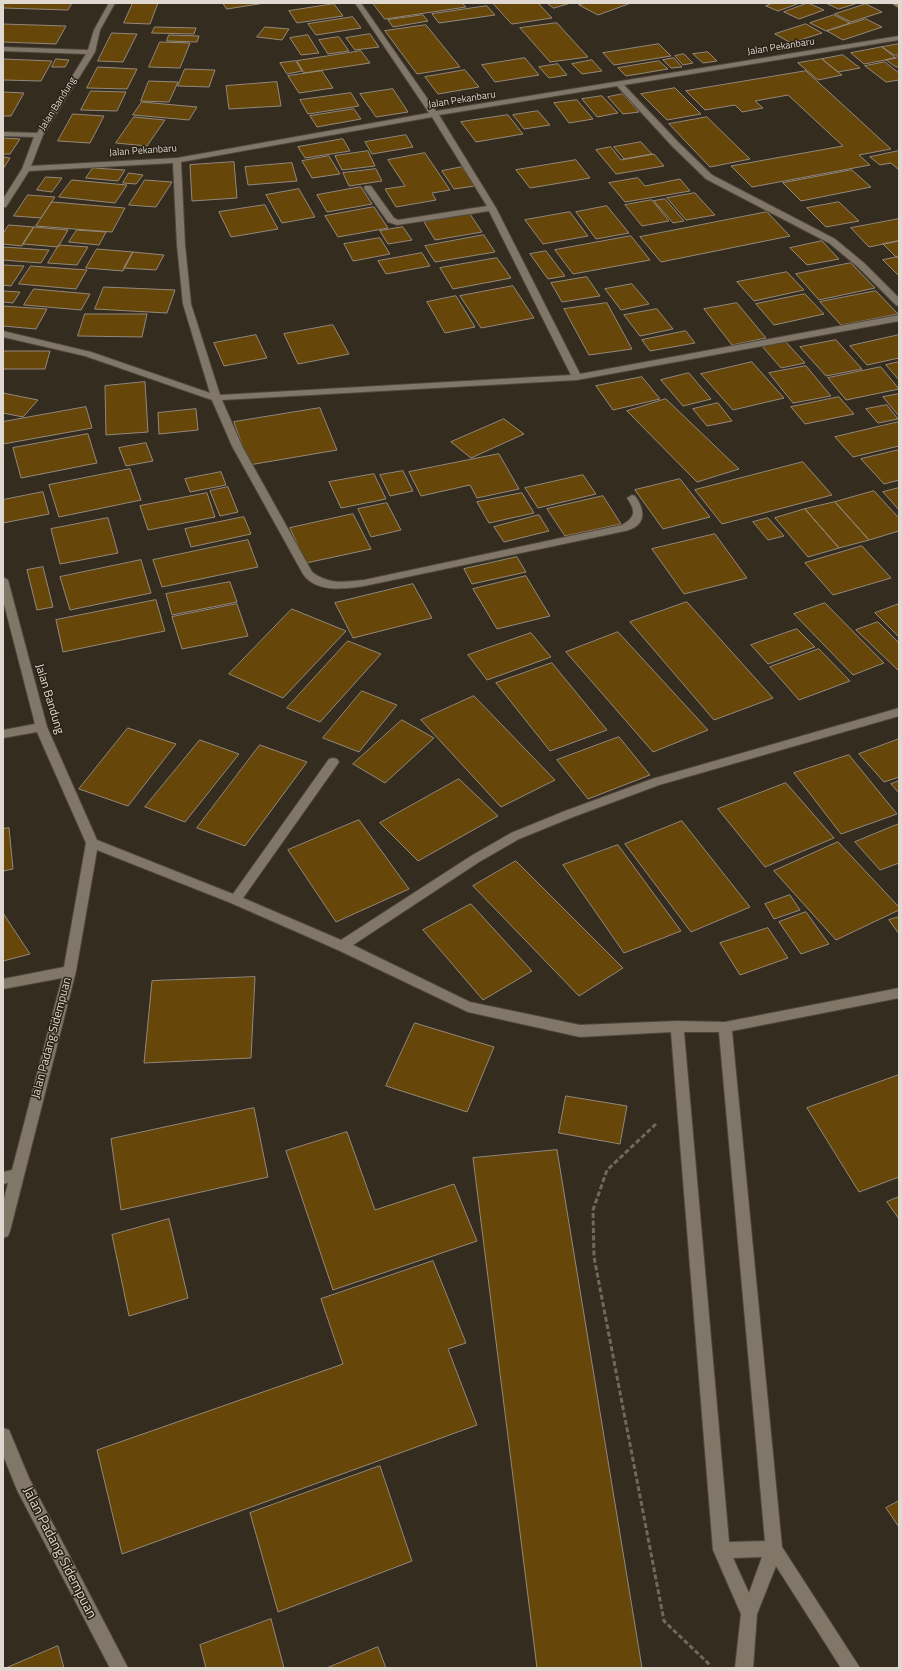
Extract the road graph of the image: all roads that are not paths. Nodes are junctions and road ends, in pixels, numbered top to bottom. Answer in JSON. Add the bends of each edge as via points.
{"nodes":[{"id":1,"x":112,"y":3,"type":"edge"},
{"id":2,"x":358,"y":3,"type":"edge"},
{"id":3,"x":894,"y":3,"type":"edge"},
{"id":4,"x":899,"y":6,"type":"edge"},
{"id":5,"x":899,"y":38,"type":"edge"},
{"id":6,"x":3,"y":49,"type":"edge"},
{"id":7,"x":91,"y":52,"type":"junction"},
{"id":8,"x":620,"y":85,"type":"junction"},
{"id":9,"x":434,"y":114,"type":"junction"},
{"id":10,"x":3,"y":134,"type":"edge"},
{"id":11,"x":39,"y":135,"type":"junction"},
{"id":12,"x":177,"y":160,"type":"junction"},
{"id":13,"x":26,"y":169,"type":"junction"},
{"id":14,"x":368,"y":188,"type":"dead end"},
{"id":15,"x":3,"y":205,"type":"edge"},
{"id":16,"x":492,"y":208,"type":"junction"},
{"id":17,"x":899,"y":303,"type":"edge"},
{"id":18,"x":899,"y":318,"type":"edge"},
{"id":19,"x":3,"y":334,"type":"edge"},
{"id":20,"x":577,"y":377,"type":"junction"},
{"id":21,"x":216,"y":398,"type":"junction"},
{"id":22,"x":632,"y":498,"type":"dead end"},
{"id":23,"x":3,"y":580,"type":"edge"},
{"id":24,"x":899,"y":712,"type":"edge"},
{"id":25,"x":41,"y":727,"type":"junction"},
{"id":26,"x":3,"y":734,"type":"edge"},
{"id":27,"x":333,"y":762,"type":"dead end"},
{"id":28,"x":92,"y":844,"type":"junction"},
{"id":29,"x":235,"y":900,"type":"junction"},
{"id":30,"x":342,"y":946,"type":"junction"},
{"id":31,"x":70,"y":971,"type":"junction"},
{"id":32,"x":3,"y":984,"type":"edge"},
{"id":33,"x":899,"y":993,"type":"edge"},
{"id":34,"x":677,"y":1026,"type":"junction"},
{"id":35,"x":725,"y":1027,"type":"junction"},
{"id":36,"x":10,"y":1176,"type":"edge"},
{"id":37,"x":3,"y":1231,"type":"edge"},
{"id":38,"x":3,"y":1436,"type":"edge"},
{"id":39,"x":774,"y":1549,"type":"junction"},
{"id":40,"x":720,"y":1550,"type":"junction"},
{"id":41,"x":749,"y":1614,"type":"junction"},
{"id":42,"x":119,"y":1668,"type":"edge"},
{"id":43,"x":744,"y":1668,"type":"edge"},
{"id":44,"x":851,"y":1668,"type":"edge"}],
"edges":[{"from":1,"to":7,"type":"street","name":"Jalan Bandung","via":[[97,30]]},
{"from":2,"to":9,"type":"street"},
{"from":3,"to":4,"type":"main road"},
{"from":5,"to":8,"type":"street","name":"Jalan Pekanbaru"},
{"from":6,"to":7,"type":"street"},
{"from":7,"to":11,"type":"street","name":"Jalan Bandung"},
{"from":8,"to":9,"type":"street","name":"Jalan Pekanbaru"},
{"from":8,"to":17,"type":"street","via":[[709,177],[832,241],[861,265]]},
{"from":9,"to":12,"type":"street","name":"Jalan Pekanbaru"},
{"from":9,"to":16,"type":"street"},
{"from":10,"to":11,"type":"street"},
{"from":11,"to":13,"type":"street","name":"Jalan Bandung"},
{"from":12,"to":13,"type":"street","name":"Jalan Pekanbaru"},
{"from":12,"to":21,"type":"street","via":[[187,304]]},
{"from":13,"to":15,"type":"street","name":"Jalan Bandung"},
{"from":14,"to":16,"type":"street","via":[[391,220],[397,222]]},
{"from":16,"to":20,"type":"street"},
{"from":18,"to":20,"type":"street"},
{"from":19,"to":21,"type":"street","via":[[88,354]]},
{"from":20,"to":21,"type":"street"},
{"from":21,"to":22,"type":"street","via":[[237,446],[308,574],[317,582],[336,586],[364,583],[625,528],[638,518],[637,505]]},
{"from":23,"to":25,"type":"street","name":"Jalan Bandung"},
{"from":24,"to":30,"type":"street","via":[[656,782],[515,836]]},
{"from":25,"to":26,"type":"street"},
{"from":25,"to":28,"type":"street","name":"Jalan Bandung"},
{"from":27,"to":29,"type":"street"},
{"from":28,"to":29,"type":"street"},
{"from":28,"to":31,"type":"street","name":"Jalan Padang Sidempuan"},
{"from":29,"to":30,"type":"street"},
{"from":30,"to":34,"type":"street","via":[[468,1007],[580,1032]]},
{"from":31,"to":32,"type":"street"},
{"from":31,"to":36,"type":"street","name":"Jalan Padang Sidempuan"},
{"from":33,"to":35,"type":"street"},
{"from":34,"to":35,"type":"street"},
{"from":34,"to":40,"type":"street"},
{"from":35,"to":39,"type":"street"},
{"from":36,"to":37,"type":"street","name":"Jalan Padang Sidempuan"},
{"from":38,"to":42,"type":"street","name":"Jalan Padang Sidempuan","via":[[23,1484]]},
{"from":39,"to":40,"type":"street"},
{"from":39,"to":41,"type":"street"},
{"from":39,"to":44,"type":"street"},
{"from":40,"to":41,"type":"street"},
{"from":41,"to":43,"type":"street"}]}
